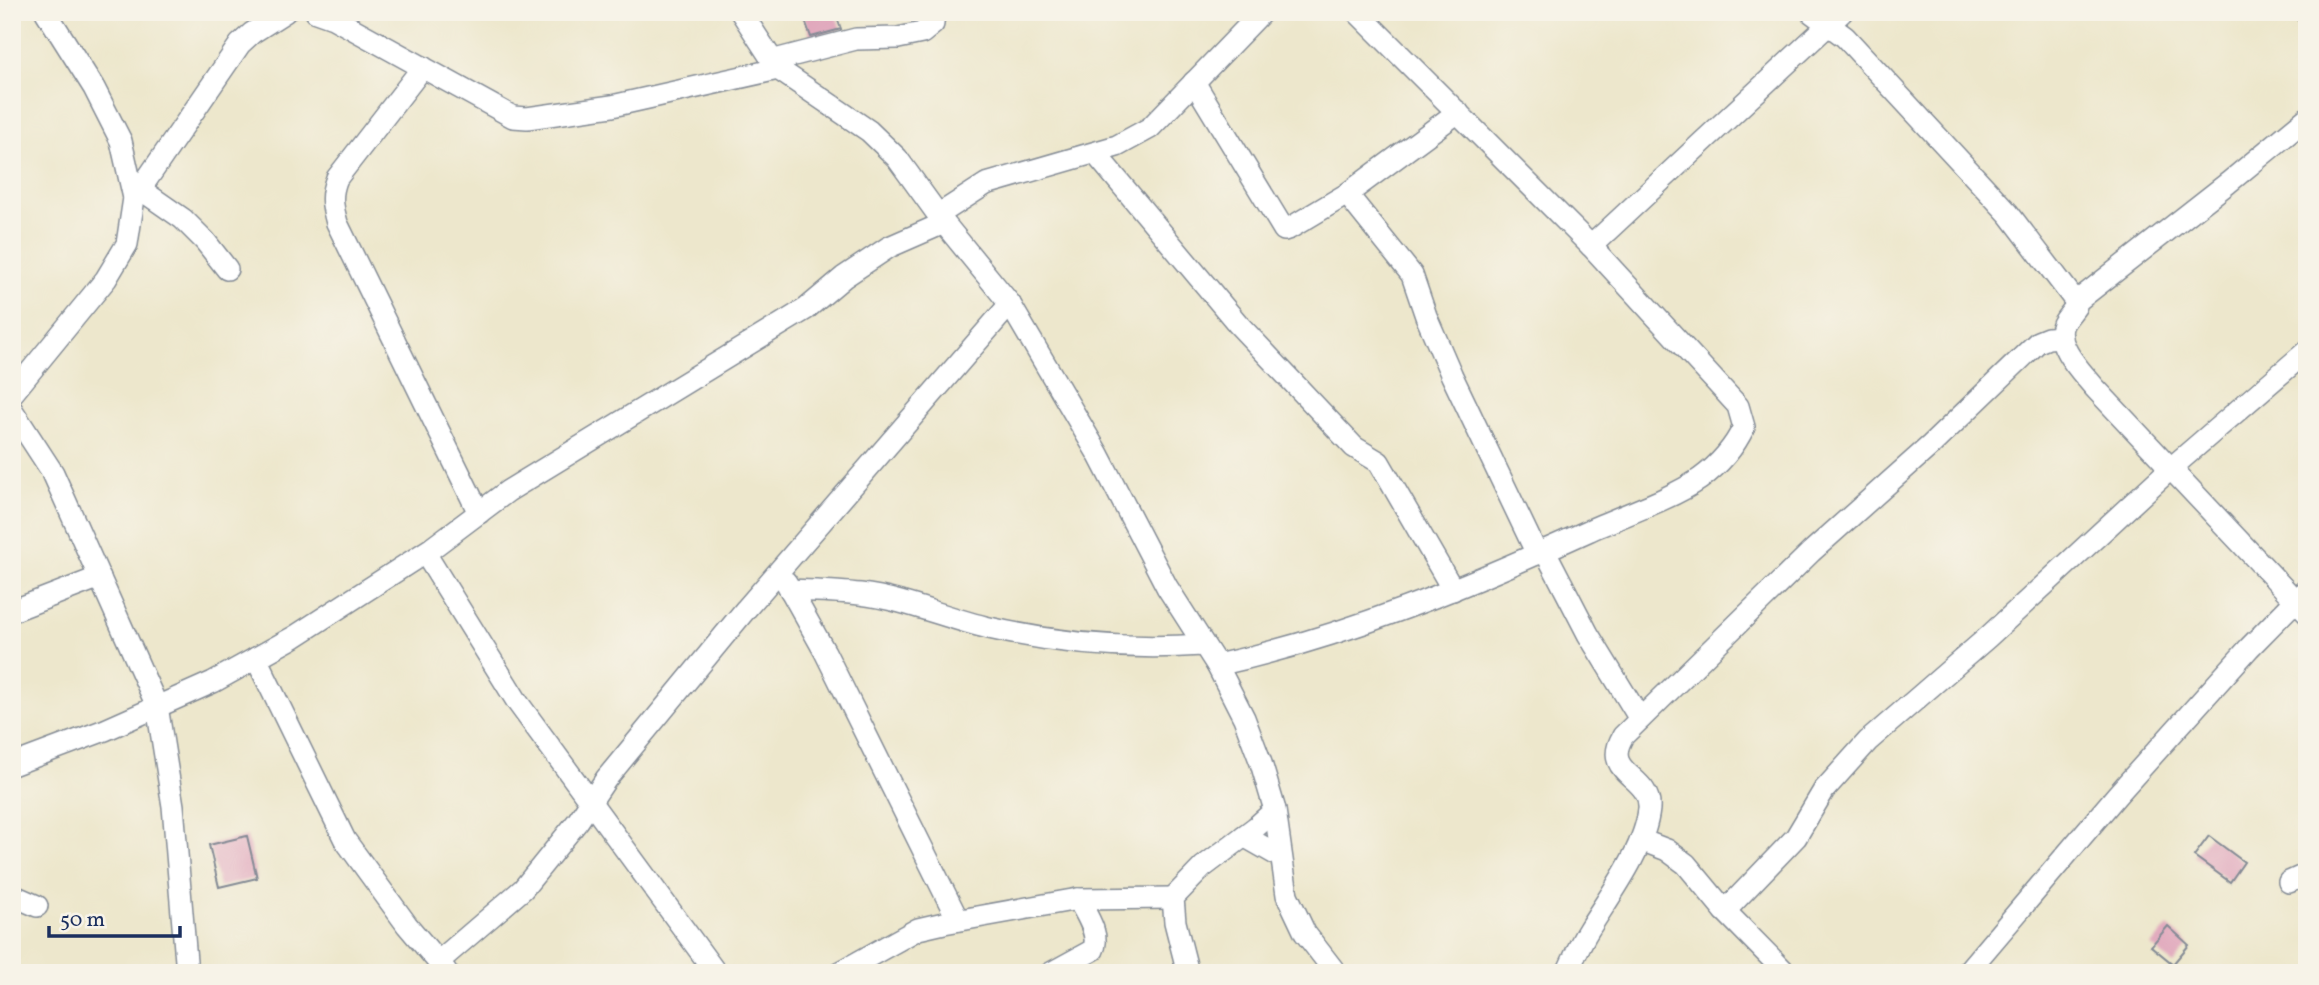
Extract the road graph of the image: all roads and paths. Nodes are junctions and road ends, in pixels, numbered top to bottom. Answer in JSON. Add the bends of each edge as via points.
{"nodes":[{"id":1,"x":46,"y":12,"type":"edge"},
{"id":2,"x":285,"y":12,"type":"edge"},
{"id":3,"x":741,"y":12,"type":"edge"},
{"id":4,"x":933,"y":12,"type":"edge"},
{"id":5,"x":1262,"y":12,"type":"edge"},
{"id":6,"x":1357,"y":12,"type":"edge"},
{"id":7,"x":1811,"y":12,"type":"edge"},
{"id":8,"x":328,"y":14,"type":"edge"},
{"id":9,"x":1835,"y":19,"type":"edge"},
{"id":10,"x":774,"y":65,"type":"junction"},
{"id":11,"x":423,"y":67,"type":"junction"},
{"id":12,"x":1194,"y":82,"type":"junction"},
{"id":13,"x":1458,"y":112,"type":"junction"},
{"id":14,"x":2307,"y":118,"type":"edge"},
{"id":15,"x":1095,"y":153,"type":"junction"},
{"id":16,"x":137,"y":193,"type":"junction"},
{"id":17,"x":1347,"y":194,"type":"junction"},
{"id":18,"x":941,"y":219,"type":"junction"},
{"id":19,"x":1591,"y":246,"type":"junction"},
{"id":20,"x":227,"y":269,"type":"dead end"},
{"id":21,"x":2076,"y":302,"type":"junction"},
{"id":22,"x":1010,"y":304,"type":"junction"},
{"id":23,"x":2062,"y":337,"type":"junction"},
{"id":24,"x":2307,"y":351,"type":"edge"},
{"id":25,"x":12,"y":394,"type":"edge"},
{"id":26,"x":12,"y":410,"type":"edge"},
{"id":27,"x":2170,"y":469,"type":"junction"},
{"id":28,"x":479,"y":513,"type":"junction"},
{"id":29,"x":1541,"y":552,"type":"junction"},
{"id":30,"x":425,"y":553,"type":"junction"},
{"id":31,"x":779,"y":570,"type":"junction"},
{"id":32,"x":100,"y":578,"type":"junction"},
{"id":33,"x":790,"y":590,"type":"junction"},
{"id":34,"x":1453,"y":590,"type":"junction"},
{"id":35,"x":2302,"y":601,"type":"edge"},
{"id":36,"x":12,"y":611,"type":"edge"},
{"id":37,"x":1203,"y":645,"type":"junction"},
{"id":38,"x":256,"y":658,"type":"junction"},
{"id":39,"x":1217,"y":665,"type":"junction"},
{"id":40,"x":157,"y":706,"type":"junction"},
{"id":41,"x":1640,"y":719,"type":"junction"},
{"id":42,"x":12,"y":765,"type":"edge"},
{"id":43,"x":590,"y":802,"type":"junction"},
{"id":44,"x":1275,"y":810,"type":"junction"},
{"id":45,"x":1244,"y":836,"type":"junction"},
{"id":46,"x":1641,"y":840,"type":"junction"},
{"id":47,"x":1282,"y":857,"type":"junction"},
{"id":48,"x":12,"y":895,"type":"edge"},
{"id":49,"x":1173,"y":898,"type":"junction"},
{"id":50,"x":1078,"y":899,"type":"junction"},
{"id":51,"x":37,"y":906,"type":"dead end"},
{"id":52,"x":1725,"y":911,"type":"junction"},
{"id":53,"x":958,"y":920,"type":"junction"},
{"id":54,"x":442,"y":967,"type":"edge"},
{"id":55,"x":1571,"y":971,"type":"edge"},
{"id":56,"x":187,"y":973,"type":"edge"},
{"id":57,"x":716,"y":973,"type":"edge"},
{"id":58,"x":839,"y":973,"type":"edge"},
{"id":59,"x":1051,"y":973,"type":"edge"},
{"id":60,"x":1188,"y":973,"type":"edge"},
{"id":61,"x":1336,"y":973,"type":"edge"},
{"id":62,"x":1786,"y":973,"type":"edge"},
{"id":63,"x":1966,"y":973,"type":"edge"}],
"edges":[{"from":1,"to":16,"type":"street","via":[[121,141]]},
{"from":2,"to":16,"type":"street","via":[[240,44]]},
{"from":3,"to":10,"type":"street"},
{"from":4,"to":10,"type":"street","via":[[933,24],[922,33],[825,45]]},
{"from":5,"to":12,"type":"street"},
{"from":6,"to":13,"type":"street"},
{"from":7,"to":9,"type":"street"},
{"from":8,"to":11,"type":"street"},
{"from":9,"to":19,"type":"street"},
{"from":9,"to":21,"type":"street","via":[[1845,37],[2009,214]]},
{"from":10,"to":11,"type":"street","via":[[612,106],[527,118],[504,113]]},
{"from":10,"to":18,"type":"street","via":[[869,131],[897,158]]},
{"from":11,"to":28,"type":"street","via":[[337,178],[331,202],[337,223]]},
{"from":12,"to":15,"type":"street","via":[[1150,128]]},
{"from":12,"to":17,"type":"street","via":[[1284,230]]},
{"from":13,"to":17,"type":"street"},
{"from":13,"to":19,"type":"street"},
{"from":14,"to":21,"type":"street"},
{"from":15,"to":18,"type":"street","via":[[986,184]]},
{"from":15,"to":34,"type":"street","via":[[1238,324],[1354,447],[1379,461]]},
{"from":16,"to":20,"type":"street","via":[[183,219]]},
{"from":16,"to":25,"type":"street","via":[[127,244],[106,279]]},
{"from":17,"to":29,"type":"street","via":[[1412,275],[1452,376]]},
{"from":18,"to":22,"type":"street"},
{"from":18,"to":28,"type":"street","via":[[889,247],[772,331],[562,456]]},
{"from":19,"to":29,"type":"street","via":[[1738,406],[1744,427],[1724,459],[1699,479]]},
{"from":21,"to":23,"type":"street","via":[[2062,326]]},
{"from":22,"to":31,"type":"street"},
{"from":22,"to":37,"type":"street"},
{"from":23,"to":27,"type":"street","via":[[2071,358],[2094,387]]},
{"from":23,"to":41,"type":"street","via":[[2038,342],[1811,552]]},
{"from":24,"to":27,"type":"street"},
{"from":26,"to":32,"type":"street","via":[[53,473]]},
{"from":27,"to":35,"type":"street"},
{"from":27,"to":52,"type":"street","via":[[1868,741],[1824,790],[1796,837]]},
{"from":28,"to":30,"type":"street"},
{"from":29,"to":34,"type":"street"},
{"from":29,"to":41,"type":"street"},
{"from":30,"to":38,"type":"street"},
{"from":30,"to":43,"type":"street","via":[[518,703]]},
{"from":31,"to":33,"type":"street"},
{"from":31,"to":43,"type":"street"},
{"from":32,"to":36,"type":"street"},
{"from":32,"to":40,"type":"street"},
{"from":33,"to":37,"type":"street","via":[[860,594],[1025,635],[1118,647]]},
{"from":33,"to":53,"type":"street"},
{"from":34,"to":39,"type":"street","via":[[1254,657]]},
{"from":35,"to":63,"type":"street","via":[[2117,795]]},
{"from":37,"to":39,"type":"street"},
{"from":38,"to":40,"type":"street"},
{"from":38,"to":54,"type":"street","via":[[345,839]]},
{"from":39,"to":44,"type":"street","via":[[1253,741]]},
{"from":40,"to":42,"type":"street"},
{"from":40,"to":56,"type":"street","via":[[173,806]]},
{"from":41,"to":46,"type":"street","via":[[1615,749],[1616,760],[1648,800]]},
{"from":43,"to":54,"type":"street","via":[[523,889]]},
{"from":43,"to":57,"type":"street"},
{"from":44,"to":45,"type":"street"},
{"from":44,"to":47,"type":"street"},
{"from":45,"to":47,"type":"street"},
{"from":45,"to":49,"type":"street","via":[[1203,867]]},
{"from":46,"to":52,"type":"street","via":[[1686,864]]},
{"from":46,"to":55,"type":"street","via":[[1587,932]]},
{"from":47,"to":61,"type":"street","via":[[1287,895],[1305,933]]},
{"from":48,"to":51,"type":"street"},
{"from":49,"to":50,"type":"street"},
{"from":49,"to":60,"type":"street"},
{"from":50,"to":53,"type":"street"},
{"from":50,"to":59,"type":"street","via":[[1096,944]]},
{"from":52,"to":62,"type":"street"},
{"from":53,"to":58,"type":"street","via":[[918,929]]}]}
